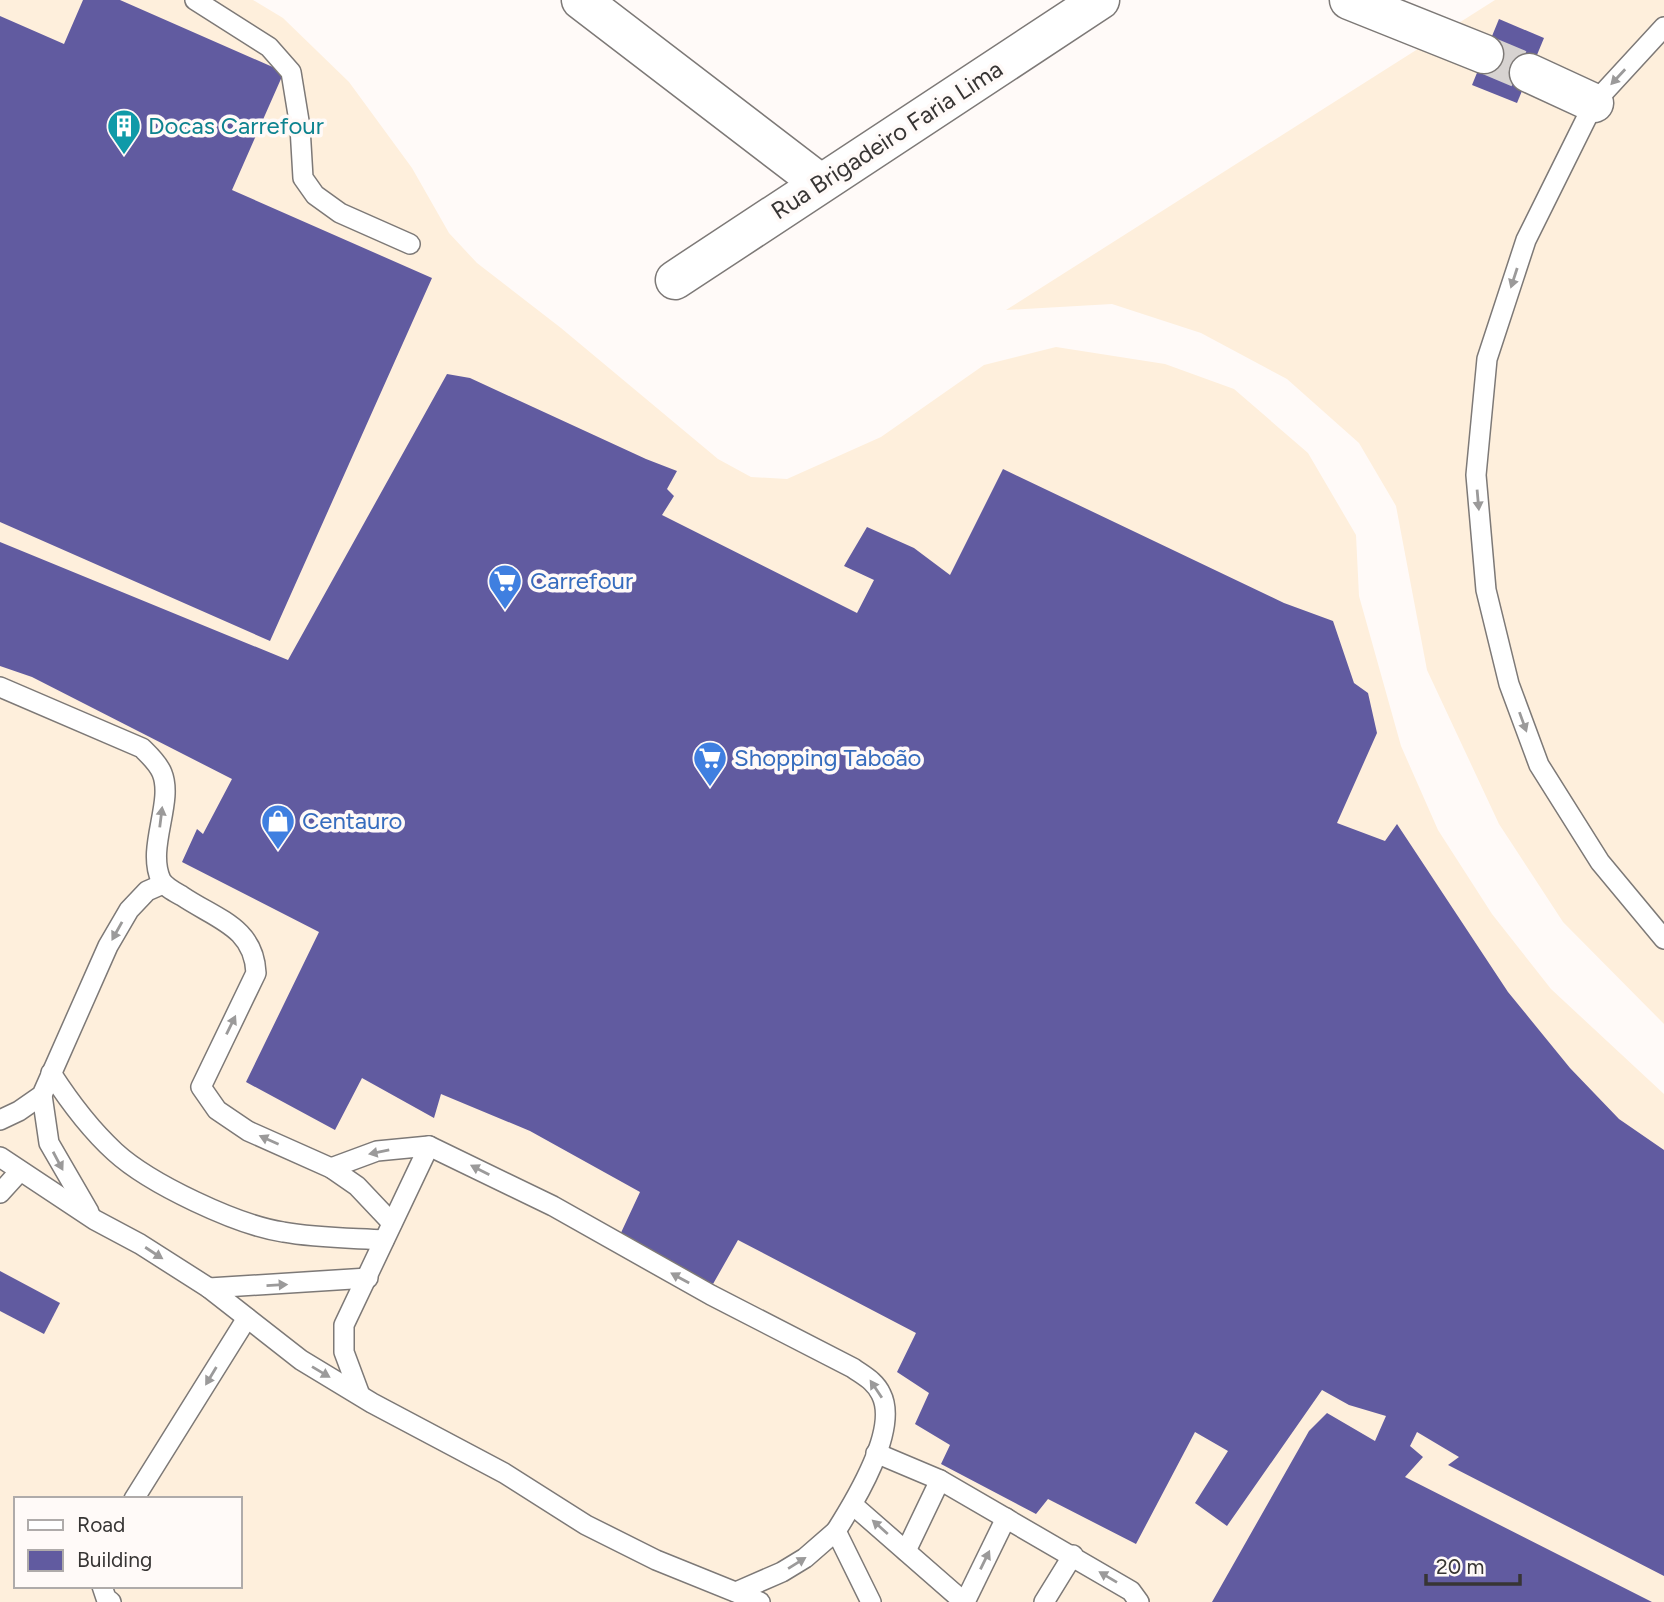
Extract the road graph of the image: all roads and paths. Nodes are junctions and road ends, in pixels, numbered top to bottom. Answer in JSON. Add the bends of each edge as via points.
{"nodes":[{"id":1,"x":195,"y":0,"type":"edge"},
{"id":2,"x":581,"y":0,"type":"edge"},
{"id":3,"x":1100,"y":0,"type":"edge"},
{"id":4,"x":1349,"y":0,"type":"edge"},
{"id":5,"x":1664,"y":27,"type":"edge"},
{"id":6,"x":1484,"y":54,"type":"tunnel mouth"},
{"id":7,"x":1529,"y":73,"type":"tunnel mouth"},
{"id":8,"x":1594,"y":103,"type":"junction"},
{"id":9,"x":820,"y":183,"type":"junction"},
{"id":10,"x":410,"y":244,"type":"dead end"},
{"id":11,"x":675,"y":280,"type":"dead end"},
{"id":12,"x":0,"y":687,"type":"edge"},
{"id":13,"x":163,"y":884,"type":"junction"},
{"id":14,"x":1664,"y":939,"type":"edge"},
{"id":15,"x":51,"y":1073,"type":"junction"},
{"id":16,"x":42,"y":1095,"type":"junction"},
{"id":17,"x":0,"y":1120,"type":"edge"},
{"id":18,"x":429,"y":1146,"type":"junction"},
{"id":19,"x":0,"y":1157,"type":"edge"},
{"id":20,"x":331,"y":1168,"type":"junction"},
{"id":21,"x":20,"y":1171,"type":"junction"},
{"id":22,"x":0,"y":1193,"type":"edge"},
{"id":23,"x":94,"y":1220,"type":"junction"},
{"id":24,"x":388,"y":1232,"type":"junction"},
{"id":25,"x":368,"y":1278,"type":"junction"},
{"id":26,"x":209,"y":1288,"type":"junction"},
{"id":27,"x":247,"y":1318,"type":"junction"},
{"id":28,"x":360,"y":1395,"type":"junction"},
{"id":29,"x":876,"y":1453,"type":"junction"},
{"id":30,"x":940,"y":1480,"type":"junction"},
{"id":31,"x":136,"y":1497,"type":"edge"},
{"id":32,"x":853,"y":1505,"type":"junction"},
{"id":33,"x":1006,"y":1518,"type":"junction"},
{"id":34,"x":836,"y":1531,"type":"junction"},
{"id":35,"x":906,"y":1551,"type":"junction"},
{"id":36,"x":1073,"y":1555,"type":"junction"},
{"id":37,"x":736,"y":1592,"type":"junction"},
{"id":38,"x":760,"y":1602,"type":"edge"},
{"id":39,"x":871,"y":1602,"type":"edge"},
{"id":40,"x":964,"y":1602,"type":"edge"},
{"id":41,"x":1044,"y":1602,"type":"edge"},
{"id":42,"x":1139,"y":1602,"type":"edge"}],
"edges":[{"from":1,"to":10,"type":"lane","via":[[269,47],[291,72],[303,178],[316,195],[340,213]]},
{"from":2,"to":9,"type":"street"},
{"from":3,"to":9,"type":"street","name":"Rua Brigadeiro Faria Lima"},
{"from":4,"to":6,"type":"street"},
{"from":5,"to":8,"type":"lane","one_way":true},
{"from":7,"to":8,"type":"street"},
{"from":8,"to":14,"type":"lane","one_way":true,"via":[[1526,240],[1488,359],[1477,488],[1486,590],[1509,684],[1539,765],[1600,862]]},
{"from":9,"to":11,"type":"street","name":"Rua Brigadeiro Faria Lima"},
{"from":13,"to":12,"type":"lane","one_way":true,"via":[[157,870],[165,788],[155,762],[142,748]]},
{"from":13,"to":15,"type":"lane","one_way":true,"via":[[147,891],[129,910]]},
{"from":20,"to":13,"type":"lane","one_way":true,"via":[[248,1131],[217,1110],[201,1087],[256,973],[255,956],[237,929]]},
{"from":15,"to":16,"type":"lane"},
{"from":15,"to":24,"type":"lane","via":[[116,1153],[150,1178],[233,1217],[281,1232]]},
{"from":16,"to":17,"type":"lane"},
{"from":16,"to":23,"type":"lane","one_way":true,"via":[[49,1143]]},
{"from":18,"to":20,"type":"lane","one_way":true,"via":[[377,1151]]},
{"from":18,"to":24,"type":"lane"},
{"from":29,"to":18,"type":"lane","one_way":true,"via":[[886,1411],[874,1382],[552,1206]]},
{"from":19,"to":21,"type":"lane"},
{"from":20,"to":24,"type":"lane","via":[[358,1186]]},
{"from":21,"to":22,"type":"lane"},
{"from":21,"to":23,"type":"lane"},
{"from":23,"to":26,"type":"lane","one_way":true},
{"from":24,"to":25,"type":"lane"},
{"from":26,"to":25,"type":"lane","one_way":true},
{"from":25,"to":28,"type":"lane","via":[[344,1325],[343,1337]]},
{"from":26,"to":27,"type":"lane"},
{"from":27,"to":28,"type":"lane","one_way":true,"via":[[301,1360]]},
{"from":27,"to":31,"type":"lane","one_way":true},
{"from":28,"to":37,"type":"lane","via":[[504,1473],[586,1525]]},
{"from":29,"to":30,"type":"lane"},
{"from":29,"to":32,"type":"lane"},
{"from":30,"to":33,"type":"lane"},
{"from":30,"to":35,"type":"lane"},
{"from":32,"to":34,"type":"lane"},
{"from":35,"to":32,"type":"lane","one_way":true},
{"from":33,"to":36,"type":"lane"},
{"from":40,"to":33,"type":"lane","one_way":true},
{"from":37,"to":34,"type":"lane","one_way":true,"via":[[805,1558]]},
{"from":34,"to":39,"type":"lane"},
{"from":35,"to":40,"type":"lane"},
{"from":36,"to":41,"type":"lane"},
{"from":42,"to":36,"type":"lane","one_way":true,"via":[[1131,1591]]},
{"from":37,"to":38,"type":"lane"}]}
